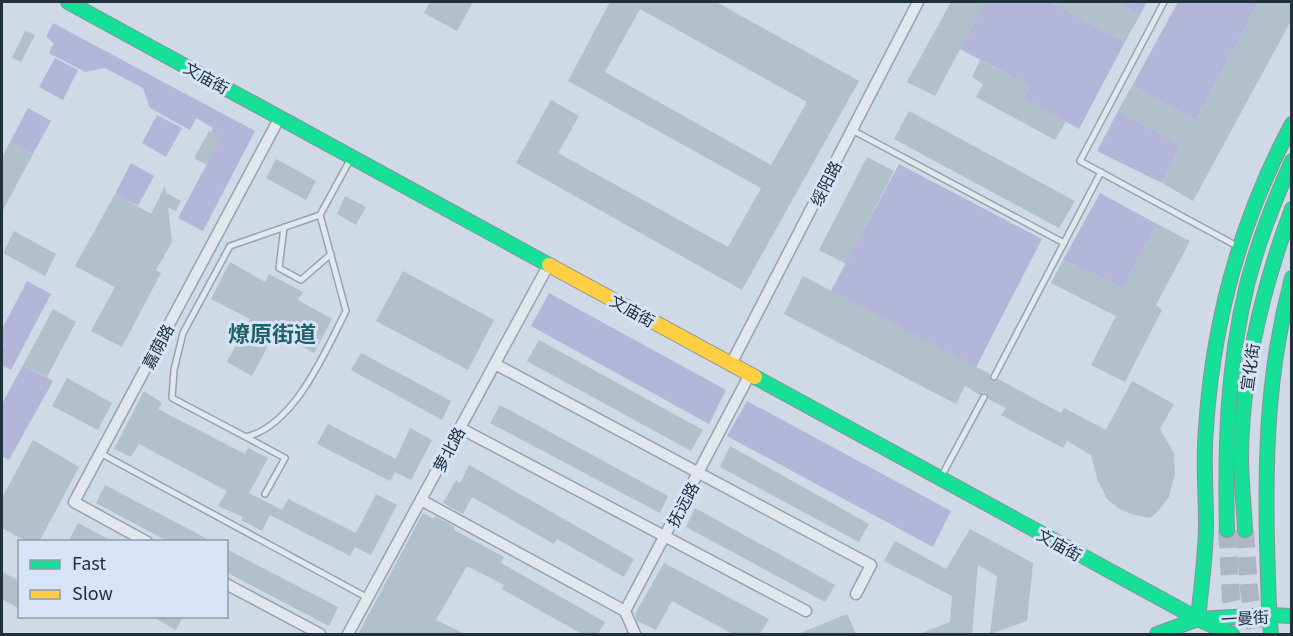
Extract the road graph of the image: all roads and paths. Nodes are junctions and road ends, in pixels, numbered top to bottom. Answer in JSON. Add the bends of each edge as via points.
{"nodes":[{"id":1,"x":68,"y":2,"type":"edge"},
{"id":2,"x":918,"y":2,"type":"edge"},
{"id":3,"x":1164,"y":2,"type":"edge"},
{"id":4,"x":279,"y":117,"type":"junction"},
{"id":5,"x":1292,"y":122,"type":"edge"},
{"id":6,"x":852,"y":130,"type":"junction"},
{"id":7,"x":352,"y":156,"type":"junction"},
{"id":8,"x":1292,"y":161,"type":"edge"},
{"id":9,"x":1101,"y":172,"type":"junction"},
{"id":10,"x":1292,"y":209,"type":"edge"},
{"id":11,"x":320,"y":215,"type":"junction"},
{"id":12,"x":284,"y":227,"type":"junction"},
{"id":13,"x":1064,"y":243,"type":"junction"},
{"id":14,"x":1239,"y":247,"type":"junction"},
{"id":15,"x":331,"y":254,"type":"junction"},
{"id":16,"x":549,"y":264,"type":"junction"},
{"id":17,"x":1292,"y":278,"type":"edge"},
{"id":18,"x":495,"y":363,"type":"junction"},
{"id":19,"x":731,"y":364,"type":"junction"},
{"id":20,"x":750,"y":374,"type":"junction"},
{"id":21,"x":994,"y":377,"type":"dead end"},
{"id":22,"x":984,"y":397,"type":"dead end"},
{"id":23,"x":460,"y":428,"type":"junction"},
{"id":24,"x":246,"y":437,"type":"junction"},
{"id":25,"x":100,"y":453,"type":"junction"},
{"id":26,"x":698,"y":473,"type":"junction"},
{"id":27,"x":940,"y":478,"type":"junction"},
{"id":28,"x":266,"y":494,"type":"dead end"},
{"id":29,"x":421,"y":500,"type":"junction"},
{"id":30,"x":1245,"y":530,"type":"tunnel mouth"},
{"id":31,"x":1227,"y":531,"type":"tunnel mouth"},
{"id":32,"x":664,"y":537,"type":"junction"},
{"id":33,"x":143,"y":540,"type":"edge"},
{"id":34,"x":228,"y":585,"type":"edge"},
{"id":35,"x":856,"y":594,"type":"dead end"},
{"id":36,"x":368,"y":598,"type":"junction"},
{"id":37,"x":625,"y":611,"type":"junction"},
{"id":38,"x":806,"y":611,"type":"dead end"},
{"id":39,"x":1269,"y":615,"type":"junction"},
{"id":40,"x":1292,"y":616,"type":"edge"},
{"id":41,"x":1198,"y":619,"type":"junction"},
{"id":42,"x":320,"y":634,"type":"edge"},
{"id":43,"x":348,"y":634,"type":"edge"},
{"id":44,"x":634,"y":634,"type":"edge"},
{"id":45,"x":1157,"y":634,"type":"edge"},
{"id":46,"x":1200,"y":634,"type":"edge"},
{"id":47,"x":1232,"y":634,"type":"edge"},
{"id":48,"x":1271,"y":634,"type":"edge"}],
"edges":[{"from":1,"to":4,"type":"main road","name":"文庙街"},
{"from":2,"to":6,"type":"street","name":"绥阳路"},
{"from":3,"to":9,"type":"lane","via":[[1080,161]]},
{"from":4,"to":7,"type":"main road","name":"文庙街"},
{"from":4,"to":25,"type":"street","name":"嘉荫路"},
{"from":5,"to":14,"type":"main road","via":[[1269,167]]},
{"from":6,"to":13,"type":"lane"},
{"from":6,"to":19,"type":"street","name":"绥阳路"},
{"from":7,"to":11,"type":"lane"},
{"from":7,"to":16,"type":"main road","name":"文庙街"},
{"from":8,"to":31,"type":"main road","via":[[1257,252],[1236,340],[1227,420]]},
{"from":9,"to":13,"type":"lane"},
{"from":9,"to":14,"type":"lane"},
{"from":10,"to":30,"type":"main road","name":"宣化街","via":[[1252,338],[1241,457]]},
{"from":11,"to":12,"type":"lane"},
{"from":11,"to":15,"type":"lane"},
{"from":12,"to":15,"type":"lane","via":[[279,268],[301,280]]},
{"from":12,"to":24,"type":"lane","via":[[230,246],[183,333],[174,370],[172,398]]},
{"from":13,"to":21,"type":"lane"},
{"from":14,"to":41,"type":"main road","via":[[1220,322],[1210,390],[1204,456],[1206,534]]},
{"from":15,"to":24,"type":"lane","via":[[346,310],[314,375],[288,410],[259,434]]},
{"from":16,"to":18,"type":"street","name":"萝北路"},
{"from":16,"to":19,"type":"main road","name":"文庙街"},
{"from":17,"to":39,"type":"main road","via":[[1276,340],[1270,393],[1266,457]]},
{"from":18,"to":23,"type":"street","name":"萝北路"},
{"from":18,"to":26,"type":"street"},
{"from":19,"to":20,"type":"main road","name":"文庙街"},
{"from":20,"to":26,"type":"street","name":"抚远路"},
{"from":20,"to":27,"type":"main road","name":"文庙街"},
{"from":22,"to":27,"type":"lane"},
{"from":23,"to":29,"type":"street","name":"萝北路"},
{"from":23,"to":32,"type":"street"},
{"from":24,"to":28,"type":"lane","via":[[285,458]]},
{"from":25,"to":33,"type":"street","name":"嘉荫路","via":[[74,502]]},
{"from":25,"to":36,"type":"lane"},
{"from":26,"to":32,"type":"street","name":"抚远路"},
{"from":26,"to":35,"type":"street","via":[[871,565]]},
{"from":27,"to":41,"type":"main road","name":"文庙街"},
{"from":29,"to":36,"type":"street","name":"萝北路"},
{"from":29,"to":37,"type":"street"},
{"from":32,"to":37,"type":"street","name":"抚远路"},
{"from":32,"to":38,"type":"street"},
{"from":34,"to":42,"type":"street"},
{"from":36,"to":43,"type":"street","name":"萝北路"},
{"from":37,"to":44,"type":"street"},
{"from":39,"to":40,"type":"main road","name":"一曼街"},
{"from":39,"to":41,"type":"main road","name":"一曼街"},
{"from":39,"to":48,"type":"main road"},
{"from":41,"to":45,"type":"main road","name":"一曼街"},
{"from":41,"to":46,"type":"main road"},
{"from":41,"to":47,"type":"main road","name":"文庙街"}]}
